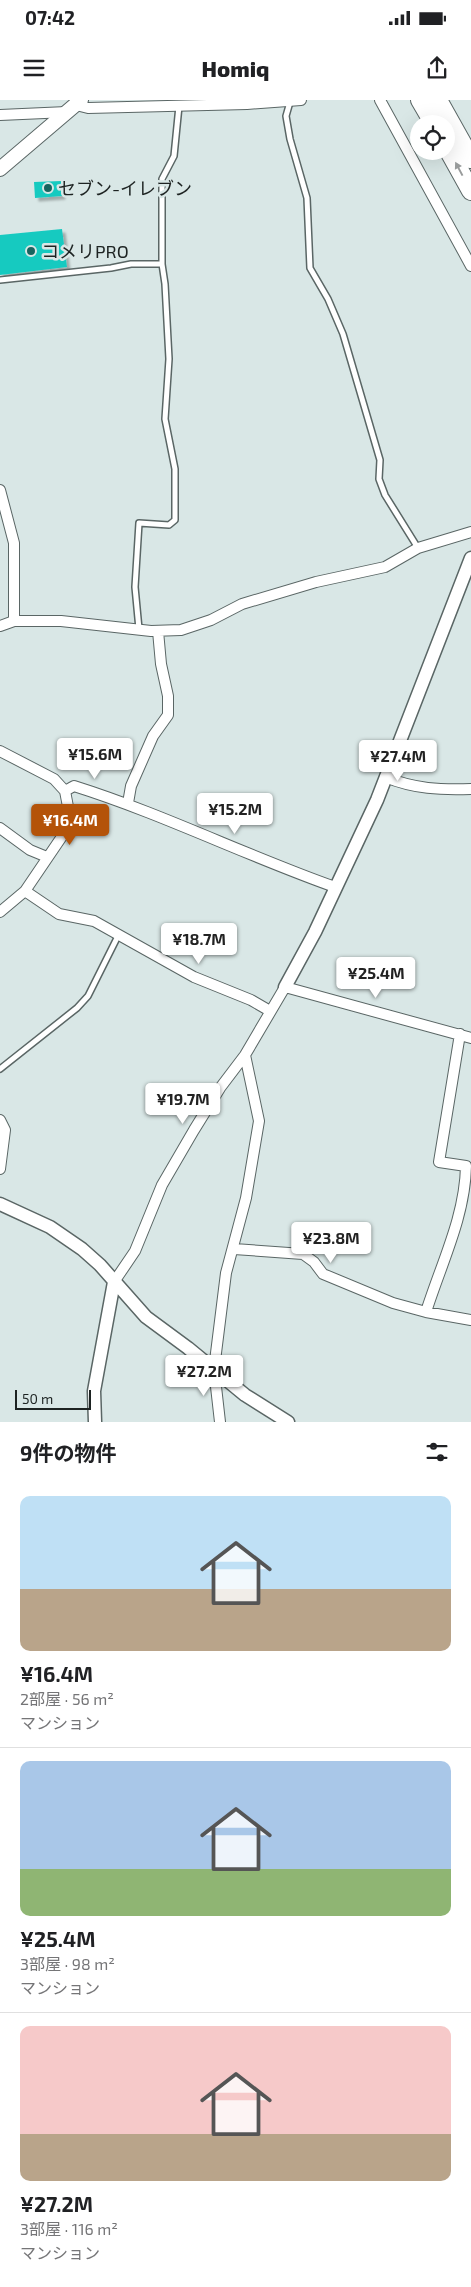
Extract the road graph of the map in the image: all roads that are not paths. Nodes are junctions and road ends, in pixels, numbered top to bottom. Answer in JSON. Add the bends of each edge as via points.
{"nodes":[{"id":1,"x":301,"y":100,"type":"edge"},
{"id":2,"x":380,"y":100,"type":"edge"},
{"id":3,"x":420,"y":100,"type":"edge"},
{"id":4,"x":438,"y":100,"type":"edge"},
{"id":5,"x":290,"y":102,"type":"junction"},
{"id":6,"x":74,"y":106,"type":"edge"},
{"id":7,"x":179,"y":106,"type":"junction"},
{"id":8,"x":0,"y":115,"type":"edge"},
{"id":9,"x":429,"y":115,"type":"edge"},
{"id":10,"x":471,"y":159,"type":"edge"},
{"id":11,"x":454,"y":160,"type":"edge"},
{"id":12,"x":0,"y":169,"type":"edge"},
{"id":13,"x":471,"y":192,"type":"edge"},
{"id":14,"x":162,"y":264,"type":"junction"},
{"id":15,"x":471,"y":266,"type":"edge"},
{"id":16,"x":0,"y":280,"type":"edge"},
{"id":17,"x":0,"y":490,"type":"edge"},
{"id":18,"x":471,"y":532,"type":"edge"},
{"id":19,"x":418,"y":548,"type":"junction"},
{"id":20,"x":471,"y":558,"type":"edge"},
{"id":21,"x":14,"y":621,"type":"junction"},
{"id":22,"x":0,"y":626,"type":"edge"},
{"id":23,"x":139,"y":629,"type":"junction"},
{"id":24,"x":158,"y":631,"type":"junction"},
{"id":25,"x":0,"y":751,"type":"edge"},
{"id":26,"x":385,"y":777,"type":"junction"},
{"id":27,"x":471,"y":789,"type":"edge"},
{"id":28,"x":65,"y":791,"type":"junction"},
{"id":29,"x":128,"y":803,"type":"junction"},
{"id":30,"x":0,"y":828,"type":"edge"},
{"id":31,"x":48,"y":857,"type":"junction"},
{"id":32,"x":334,"y":887,"type":"junction"},
{"id":33,"x":25,"y":891,"type":"junction"},
{"id":34,"x":0,"y":912,"type":"edge"},
{"id":35,"x":118,"y":936,"type":"junction"},
{"id":36,"x":285,"y":987,"type":"junction"},
{"id":37,"x":270,"y":1011,"type":"junction"},
{"id":38,"x":460,"y":1034,"type":"junction"},
{"id":39,"x":471,"y":1038,"type":"edge"},
{"id":40,"x":245,"y":1056,"type":"junction"},
{"id":41,"x":0,"y":1069,"type":"edge"},
{"id":42,"x":0,"y":1120,"type":"edge"},
{"id":43,"x":0,"y":1169,"type":"edge"},
{"id":44,"x":0,"y":1204,"type":"edge"},
{"id":45,"x":234,"y":1249,"type":"junction"},
{"id":46,"x":114,"y":1282,"type":"junction"},
{"id":47,"x":426,"y":1312,"type":"junction"},
{"id":48,"x":471,"y":1320,"type":"edge"},
{"id":49,"x":214,"y":1369,"type":"junction"},
{"id":50,"x":94,"y":1422,"type":"edge"},
{"id":51,"x":220,"y":1422,"type":"edge"},
{"id":52,"x":288,"y":1422,"type":"edge"}],
"edges":[{"from":1,"to":5,"type":"street"},
{"from":2,"to":15,"type":"street"},
{"from":3,"to":9,"type":"highway"},
{"from":4,"to":10,"type":"highway"},
{"from":5,"to":7,"type":"street"},
{"from":5,"to":19,"type":"lane","via":[[286,116],[306,198],[310,268],[328,298],[343,334],[380,460],[379,479],[385,495]]},
{"from":6,"to":7,"type":"street"},
{"from":6,"to":8,"type":"street"},
{"from":6,"to":12,"type":"main road"},
{"from":7,"to":14,"type":"lane","via":[[174,156],[162,180]]},
{"from":13,"to":11,"type":"highway","one_way":true},
{"from":14,"to":16,"type":"lane","via":[[131,264]]},
{"from":14,"to":23,"type":"lane","via":[[169,359],[165,419],[175,469],[175,520],[169,525],[139,523],[135,587]]},
{"from":17,"to":21,"type":"street","via":[[14,543]]},
{"from":18,"to":19,"type":"street"},
{"from":19,"to":24,"type":"street","via":[[385,567],[316,582],[242,604],[211,620],[180,630]]},
{"from":20,"to":26,"type":"street"},
{"from":21,"to":22,"type":"street"},
{"from":21,"to":23,"type":"street","via":[[61,621]]},
{"from":23,"to":24,"type":"street"},
{"from":24,"to":29,"type":"street","via":[[168,715],[153,736],[131,786]]},
{"from":25,"to":28,"type":"street","via":[[54,779]]},
{"from":26,"to":27,"type":"street","via":[[432,790]]},
{"from":26,"to":32,"type":"street"},
{"from":28,"to":29,"type":"street","via":[[74,786]]},
{"from":28,"to":31,"type":"street","via":[[69,812],[67,825]]},
{"from":29,"to":32,"type":"street"},
{"from":30,"to":31,"type":"street","via":[[30,850]]},
{"from":31,"to":33,"type":"street"},
{"from":32,"to":36,"type":"street","via":[[315,932]]},
{"from":33,"to":34,"type":"street"},
{"from":33,"to":35,"type":"street","via":[[59,914],[94,921]]},
{"from":35,"to":37,"type":"street","via":[[194,977]]},
{"from":35,"to":41,"type":"lane","via":[[88,996]]},
{"from":36,"to":37,"type":"street"},
{"from":36,"to":38,"type":"street"},
{"from":37,"to":40,"type":"street"},
{"from":38,"to":39,"type":"street"},
{"from":38,"to":47,"type":"street","via":[[439,1162],[466,1166],[465,1184],[455,1232]]},
{"from":40,"to":45,"type":"street","via":[[259,1121]]},
{"from":40,"to":46,"type":"street","via":[[220,1088],[162,1185],[135,1251]]},
{"from":42,"to":43,"type":"street","via":[[5,1130]]},
{"from":44,"to":46,"type":"street","via":[[34,1218],[64,1236],[100,1265]]},
{"from":45,"to":47,"type":"street","via":[[303,1254],[323,1274],[394,1303]]},
{"from":45,"to":49,"type":"street","via":[[226,1273]]},
{"from":46,"to":49,"type":"street","via":[[146,1317]]},
{"from":46,"to":50,"type":"street","via":[[94,1392]]},
{"from":47,"to":48,"type":"street"},
{"from":49,"to":51,"type":"street"},
{"from":49,"to":52,"type":"street"}]}
